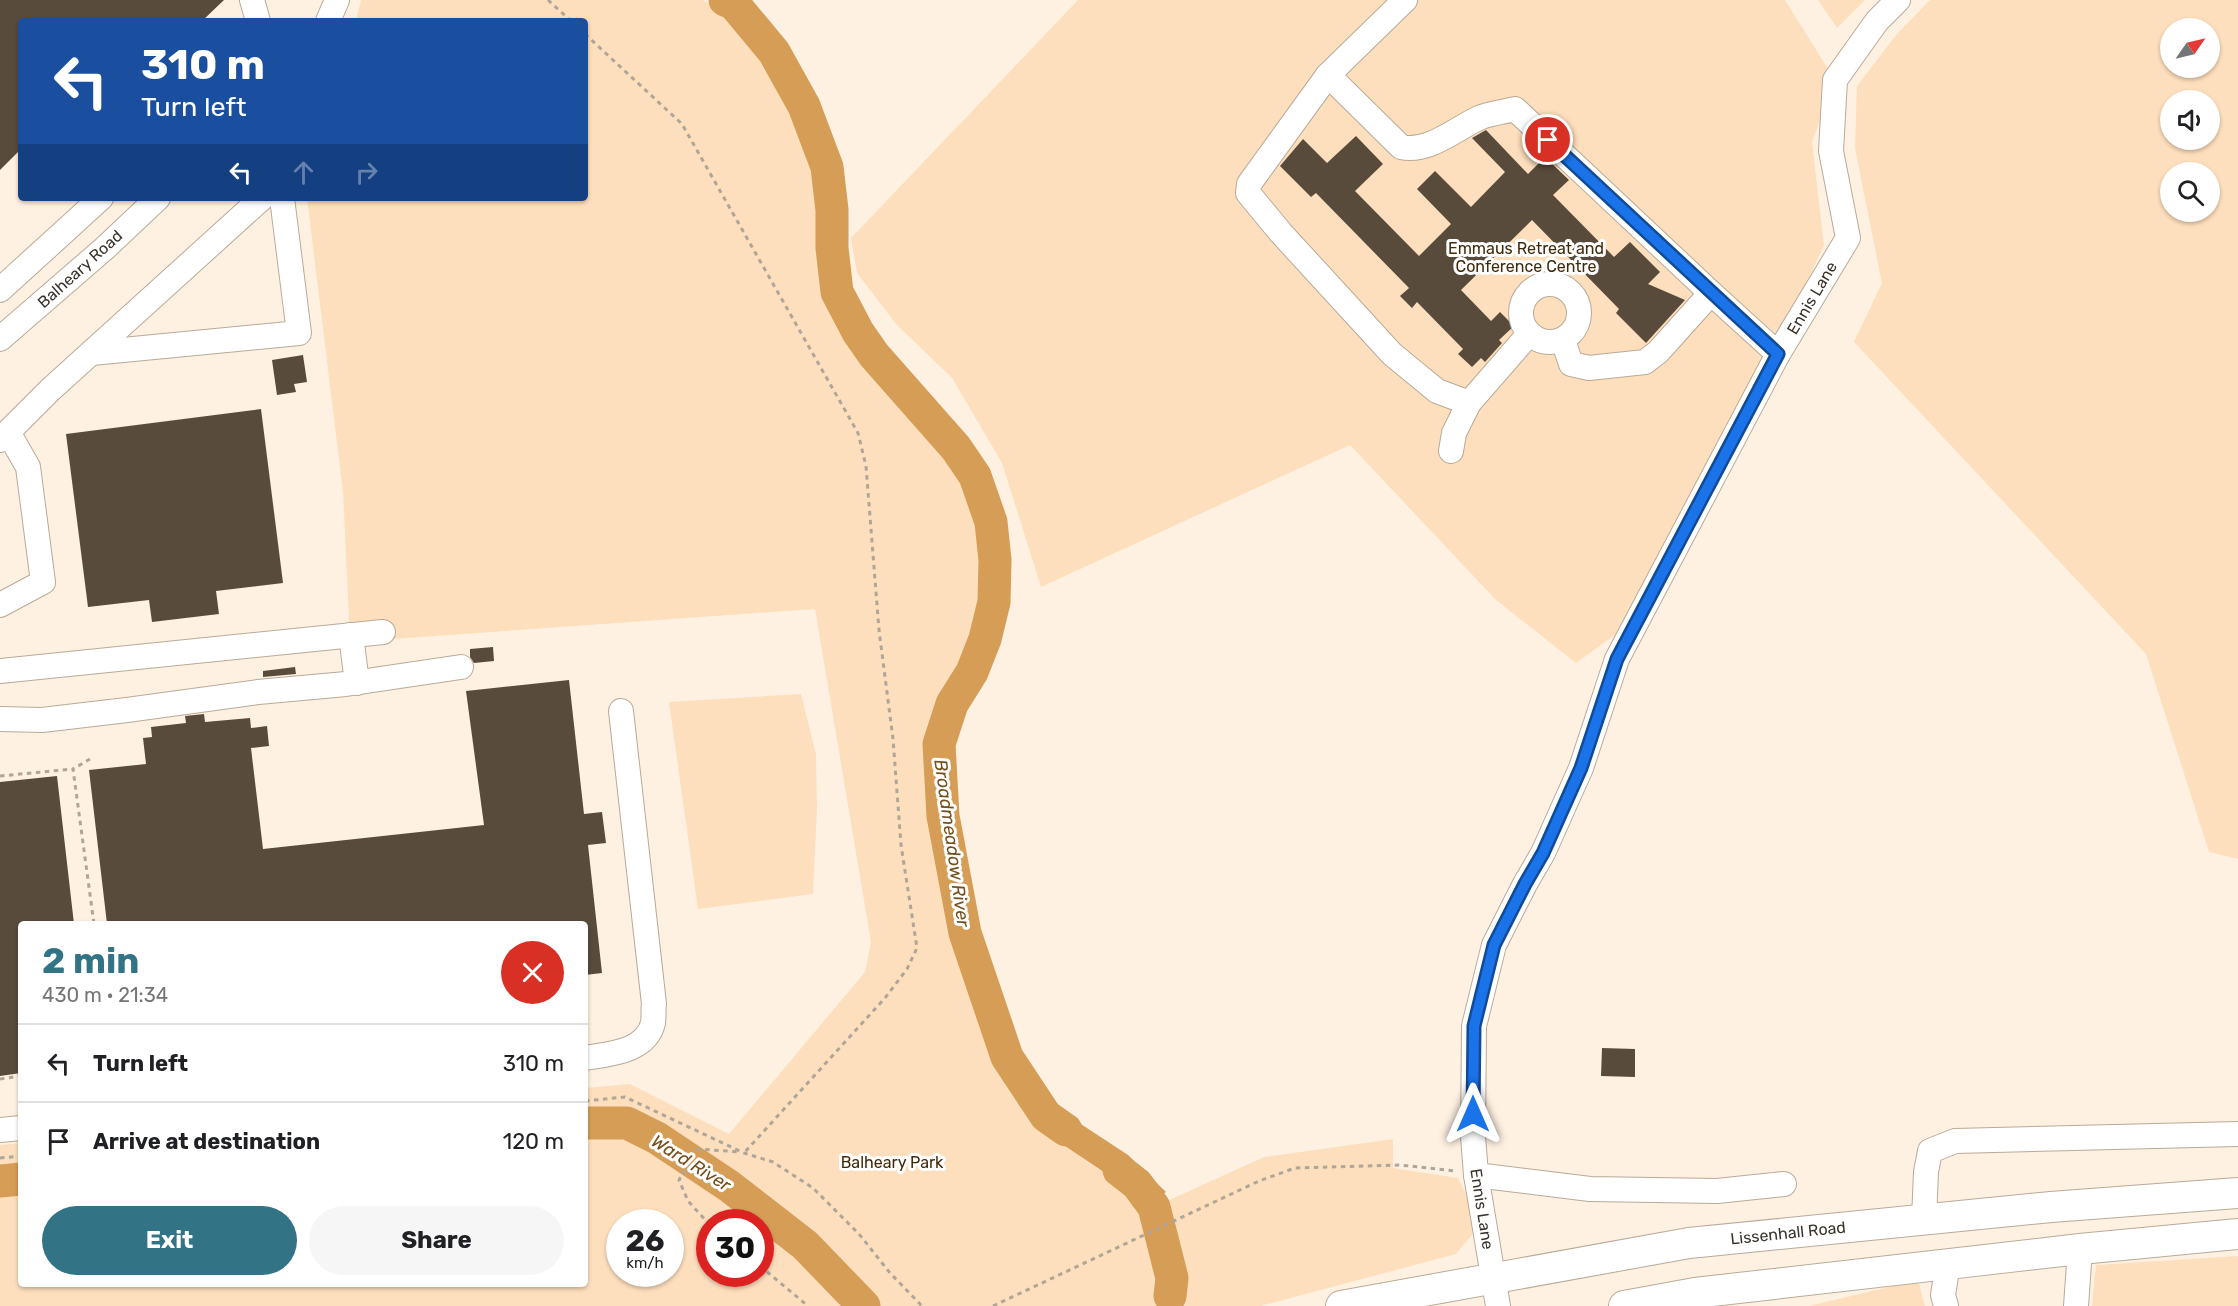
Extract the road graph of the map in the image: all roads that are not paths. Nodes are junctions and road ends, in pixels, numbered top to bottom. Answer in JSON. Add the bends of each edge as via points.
{"nodes":[{"id":1,"x":252,"y":0,"type":"edge"},
{"id":2,"x":337,"y":0,"type":"edge"},
{"id":3,"x":1405,"y":0,"type":"edge"},
{"id":4,"x":1898,"y":0,"type":"edge"},
{"id":5,"x":257,"y":18,"type":"edge"},
{"id":6,"x":329,"y":18,"type":"edge"},
{"id":7,"x":1328,"y":75,"type":"junction"},
{"id":8,"x":155,"y":201,"type":"edge"},
{"id":9,"x":259,"y":201,"type":"edge"},
{"id":10,"x":282,"y":201,"type":"edge"},
{"id":11,"x":85,"y":203,"type":"edge"},
{"id":12,"x":0,"y":290,"type":"edge"},
{"id":13,"x":1711,"y":293,"type":"junction"},
{"id":14,"x":1529,"y":334,"type":"junction"},
{"id":15,"x":0,"y":339,"type":"edge"},
{"id":16,"x":1563,"y":340,"type":"junction"},
{"id":17,"x":92,"y":353,"type":"junction"},
{"id":18,"x":1778,"y":354,"type":"junction"},
{"id":19,"x":1469,"y":403,"type":"junction"},
{"id":20,"x":4,"y":436,"type":"edge"},
{"id":21,"x":1451,"y":452,"type":"dead end"},
{"id":22,"x":0,"y":605,"type":"edge"},
{"id":23,"x":383,"y":632,"type":"dead end"},
{"id":24,"x":351,"y":635,"type":"junction"},
{"id":25,"x":461,"y":667,"type":"dead end"},
{"id":26,"x":0,"y":671,"type":"edge"},
{"id":27,"x":357,"y":683,"type":"junction"},
{"id":28,"x":621,"y":711,"type":"dead end"},
{"id":29,"x":0,"y":719,"type":"edge"},
{"id":30,"x":588,"y":1057,"type":"edge"},
{"id":31,"x":18,"y":1128,"type":"edge"},
{"id":32,"x":0,"y":1130,"type":"edge"},
{"id":33,"x":2238,"y":1134,"type":"edge"},
{"id":34,"x":1476,"y":1175,"type":"junction"},
{"id":35,"x":1784,"y":1184,"type":"dead end"},
{"id":36,"x":2238,"y":1193,"type":"edge"},
{"id":37,"x":1924,"y":1220,"type":"junction"},
{"id":38,"x":2238,"y":1234,"type":"edge"},
{"id":39,"x":2080,"y":1249,"type":"junction"},
{"id":40,"x":1948,"y":1263,"type":"junction"},
{"id":41,"x":1496,"y":1293,"type":"edge"},
{"id":42,"x":1341,"y":1306,"type":"edge"},
{"id":43,"x":1624,"y":1306,"type":"edge"},
{"id":44,"x":1946,"y":1306,"type":"edge"},
{"id":45,"x":2076,"y":1306,"type":"edge"}],
"edges":[{"from":1,"to":5,"type":"street"},
{"from":2,"to":6,"type":"street"},
{"from":3,"to":7,"type":"street"},
{"from":4,"to":18,"type":"street","name":"Ennis Lane","via":[[1877,21],[1835,80],[1831,151],[1848,238]]},
{"from":7,"to":13,"type":"street","via":[[1401,147],[1412,150],[1481,117],[1515,109]]},
{"from":7,"to":19,"type":"street","via":[[1249,184],[1248,193],[1392,354],[1437,391]]},
{"from":8,"to":15,"type":"street","name":"Balheary Road"},
{"from":9,"to":17,"type":"street"},
{"from":10,"to":17,"type":"street","via":[[299,333]]},
{"from":11,"to":12,"type":"street"},
{"from":13,"to":16,"type":"street","via":[[1645,362],[1589,368],[1571,364]]},
{"from":13,"to":18,"type":"street"},
{"from":14,"to":16,"type":"street","via":[[1545,342]]},
{"from":14,"to":16,"type":"street","via":[[1521,318],[1524,300],[1537,287],[1555,285],[1571,293],[1579,309],[1576,327]]},
{"from":14,"to":19,"type":"street"},
{"from":17,"to":20,"type":"street"},
{"from":18,"to":34,"type":"street","name":"Ennis Lane","via":[[1617,659],[1581,768],[1543,853],[1494,945],[1474,1026]]},
{"from":19,"to":21,"type":"street","via":[[1454,433]]},
{"from":20,"to":22,"type":"street","via":[[28,467],[43,582]]},
{"from":23,"to":24,"type":"street"},
{"from":24,"to":26,"type":"street"},
{"from":24,"to":27,"type":"street"},
{"from":25,"to":27,"type":"street"},
{"from":27,"to":29,"type":"street","via":[[42,720]]},
{"from":28,"to":30,"type":"street","via":[[653,1023],[644,1040],[623,1051]]},
{"from":31,"to":32,"type":"street"},
{"from":33,"to":37,"type":"street","via":[[1955,1140],[1930,1151]]},
{"from":34,"to":35,"type":"street","via":[[1590,1189],[1717,1191]]},
{"from":34,"to":41,"type":"street","name":"Ennis Lane"},
{"from":36,"to":37,"type":"main road","name":"Lissenhall Road"},
{"from":37,"to":41,"type":"main road","name":"Lissenhall Road","via":[[1689,1243]]},
{"from":38,"to":39,"type":"main road"},
{"from":39,"to":40,"type":"main road"},
{"from":39,"to":45,"type":"street"},
{"from":40,"to":43,"type":"main road","via":[[1695,1293]]},
{"from":40,"to":44,"type":"street","via":[[1943,1295]]},
{"from":41,"to":42,"type":"main road","name":"Lissenhall Road"}]}
